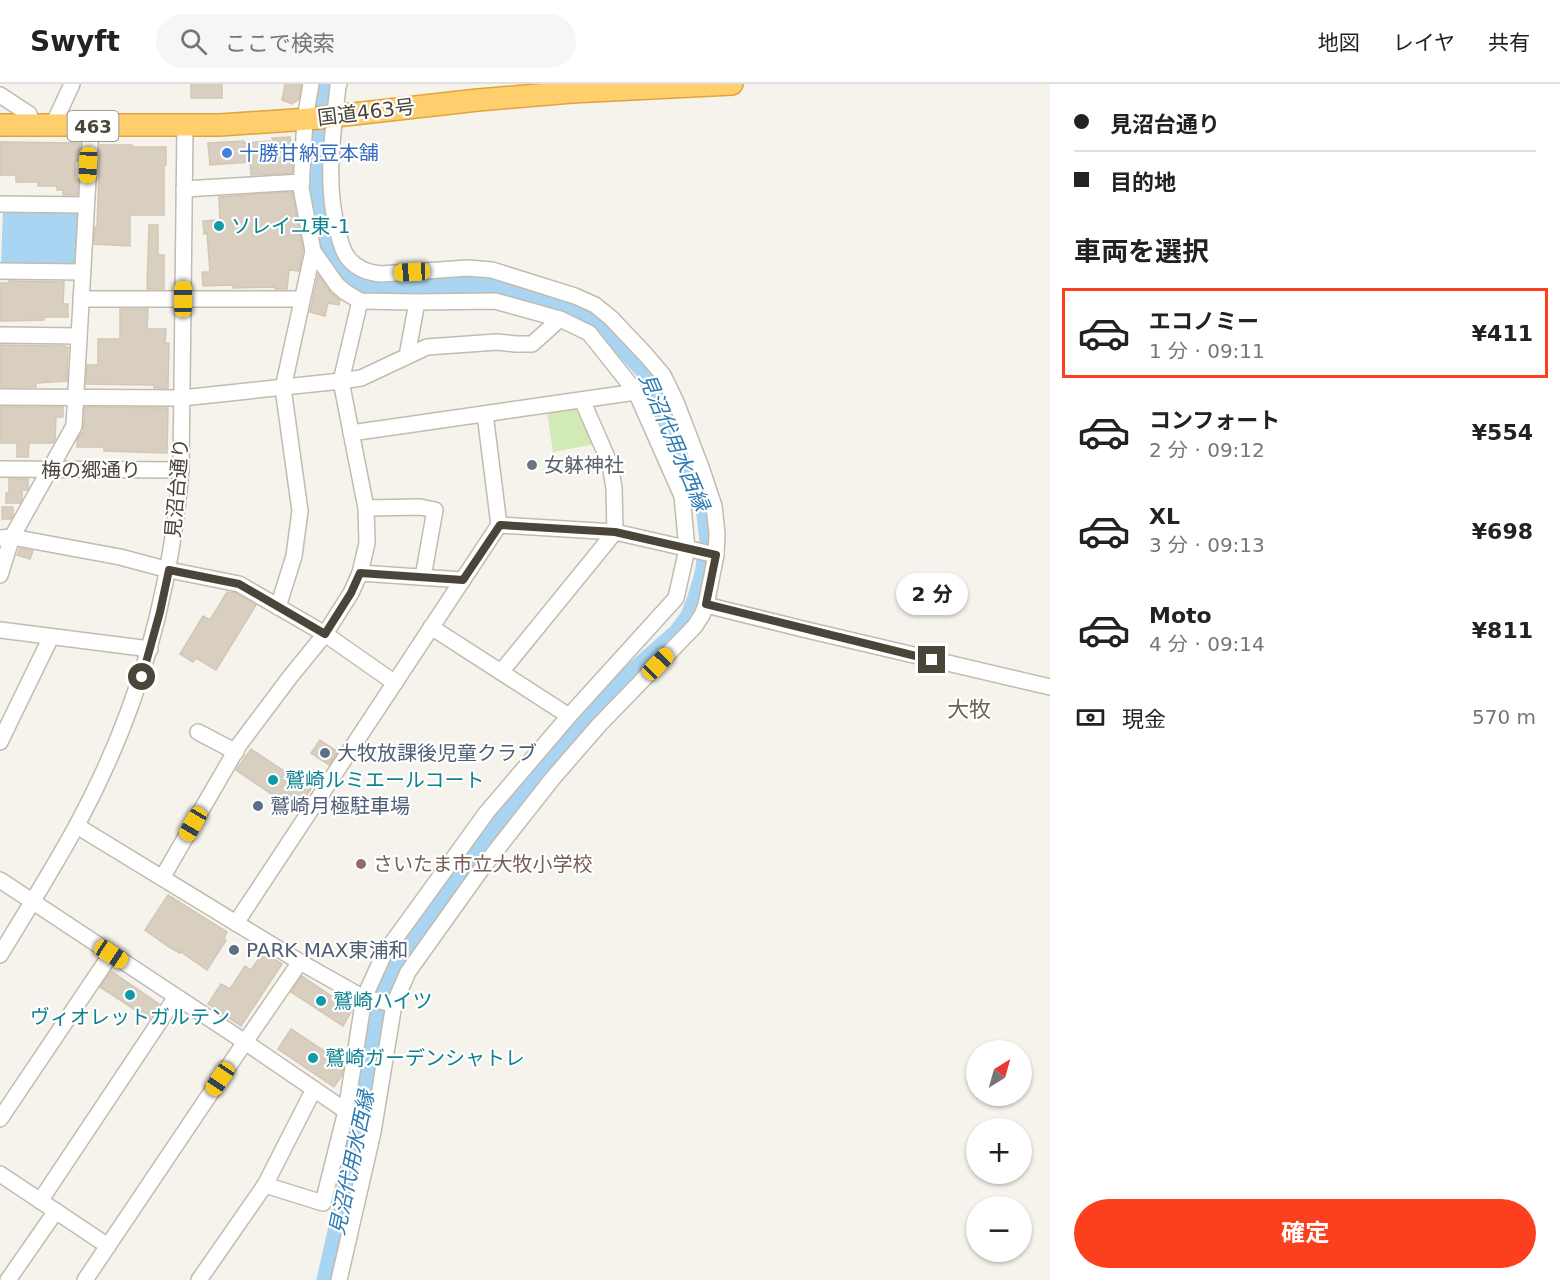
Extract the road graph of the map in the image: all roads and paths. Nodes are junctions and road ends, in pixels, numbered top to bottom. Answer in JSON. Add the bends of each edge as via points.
{"nodes":[{"id":1,"x":72,"y":84,"type":"edge"},
{"id":2,"x":311,"y":84,"type":"edge"},
{"id":3,"x":339,"y":84,"type":"edge"},
{"id":4,"x":732,"y":84,"type":"edge"},
{"id":5,"x":572,"y":88,"type":"edge"},
{"id":6,"x":0,"y":95,"type":"edge"},
{"id":7,"x":333,"y":116,"type":"junction"},
{"id":8,"x":307,"y":119,"type":"junction"},
{"id":9,"x":0,"y":125,"type":"edge"},
{"id":10,"x":32,"y":125,"type":"junction"},
{"id":11,"x":53,"y":125,"type":"junction"},
{"id":12,"x":91,"y":126,"type":"junction"},
{"id":13,"x":185,"y":126,"type":"junction"},
{"id":14,"x":302,"y":182,"type":"junction"},
{"id":15,"x":184,"y":189,"type":"junction"},
{"id":16,"x":0,"y":204,"type":"edge"},
{"id":17,"x":86,"y":205,"type":"junction"},
{"id":18,"x":313,"y":251,"type":"junction"},
{"id":19,"x":0,"y":271,"type":"edge"},
{"id":20,"x":82,"y":272,"type":"junction"},
{"id":21,"x":81,"y":299,"type":"junction"},
{"id":22,"x":183,"y":299,"type":"junction"},
{"id":23,"x":302,"y":299,"type":"junction"},
{"id":24,"x":360,"y":301,"type":"junction"},
{"id":25,"x":417,"y":302,"type":"junction"},
{"id":26,"x":560,"y":319,"type":"junction"},
{"id":27,"x":0,"y":335,"type":"edge"},
{"id":28,"x":78,"y":336,"type":"junction"},
{"id":29,"x":407,"y":356,"type":"junction"},
{"id":30,"x":341,"y":381,"type":"junction"},
{"id":31,"x":283,"y":387,"type":"junction"},
{"id":32,"x":636,"y":392,"type":"junction"},
{"id":33,"x":0,"y":397,"type":"edge"},
{"id":34,"x":75,"y":397,"type":"junction"},
{"id":35,"x":182,"y":398,"type":"junction"},
{"id":36,"x":582,"y":400,"type":"junction"},
{"id":37,"x":485,"y":414,"type":"junction"},
{"id":38,"x":351,"y":433,"type":"junction"},
{"id":39,"x":0,"y":469,"type":"edge"},
{"id":40,"x":181,"y":470,"type":"junction"},
{"id":41,"x":50,"y":471,"type":"junction"},
{"id":42,"x":366,"y":508,"type":"junction"},
{"id":43,"x":500,"y":525,"type":"junction"},
{"id":44,"x":615,"y":532,"type":"junction"},
{"id":45,"x":6,"y":537,"type":"edge"},
{"id":46,"x":701,"y":552,"type":"junction"},
{"id":47,"x":169,"y":570,"type":"junction"},
{"id":48,"x":360,"y":573,"type":"junction"},
{"id":49,"x":0,"y":575,"type":"edge"},
{"id":50,"x":423,"y":577,"type":"junction"},
{"id":51,"x":463,"y":580,"type":"junction"},
{"id":52,"x":706,"y":604,"type":"junction"},
{"id":53,"x":278,"y":607,"type":"junction"},
{"id":54,"x":431,"y":627,"type":"junction"},
{"id":55,"x":0,"y":630,"type":"edge"},
{"id":56,"x":325,"y":634,"type":"junction"},
{"id":57,"x":51,"y":637,"type":"junction"},
{"id":58,"x":150,"y":649,"type":"junction"},
{"id":59,"x":501,"y":672,"type":"junction"},
{"id":60,"x":395,"y":683,"type":"junction"},
{"id":61,"x":1050,"y":687,"type":"edge"},
{"id":62,"x":569,"y":716,"type":"junction"},
{"id":63,"x":198,"y":732,"type":"dead end"},
{"id":64,"x":0,"y":742,"type":"edge"},
{"id":65,"x":236,"y":752,"type":"junction"},
{"id":66,"x":76,"y":826,"type":"junction"},
{"id":67,"x":162,"y":878,"type":"junction"},
{"id":68,"x":0,"y":880,"type":"edge"},
{"id":69,"x":32,"y":902,"type":"junction"},
{"id":70,"x":236,"y":923,"type":"junction"},
{"id":71,"x":111,"y":954,"type":"junction"},
{"id":72,"x":0,"y":955,"type":"edge"},
{"id":73,"x":300,"y":962,"type":"junction"},
{"id":74,"x":176,"y":997,"type":"junction"},
{"id":75,"x":370,"y":999,"type":"junction"},
{"id":76,"x":394,"y":1004,"type":"junction"},
{"id":77,"x":245,"y":1042,"type":"junction"},
{"id":78,"x":314,"y":1089,"type":"junction"},
{"id":79,"x":346,"y":1111,"type":"junction"},
{"id":80,"x":0,"y":1119,"type":"edge"},
{"id":81,"x":0,"y":1174,"type":"edge"},
{"id":82,"x":265,"y":1185,"type":"junction"},
{"id":83,"x":40,"y":1201,"type":"junction"},
{"id":84,"x":56,"y":1211,"type":"junction"},
{"id":85,"x":108,"y":1246,"type":"junction"},
{"id":86,"x":8,"y":1280,"type":"edge"},
{"id":87,"x":85,"y":1280,"type":"edge"},
{"id":88,"x":199,"y":1280,"type":"edge"},
{"id":89,"x":339,"y":1280,"type":"edge"}],
"edges":[{"from":1,"to":11,"type":"street"},
{"from":2,"to":8,"type":"street"},
{"from":3,"to":7,"type":"street"},
{"from":4,"to":5,"type":"highway","name":"国道463号","number":"463"},
{"from":5,"to":7,"type":"highway","name":"国道463号","number":"463"},
{"from":6,"to":10,"type":"street","via":[[28,114]]},
{"from":7,"to":8,"type":"highway","name":"国道463号","number":"463"},
{"from":7,"to":46,"type":"street","via":[[333,213],[348,258],[359,267],[381,274],[492,270],[575,296],[611,318],[663,375],[714,507],[717,533]]},
{"from":8,"to":13,"type":"highway","name":"国道463号","number":"463"},
{"from":8,"to":14,"type":"street"},
{"from":9,"to":10,"type":"highway","name":"国道463号","number":"463"},
{"from":10,"to":11,"type":"highway","name":"国道463号","number":"463"},
{"from":11,"to":12,"type":"highway","name":"国道463号","number":"463"},
{"from":12,"to":13,"type":"highway","name":"国道463号","number":"463"},
{"from":12,"to":17,"type":"street"},
{"from":13,"to":15,"type":"street","name":"見沼台通り"},
{"from":14,"to":15,"type":"street"},
{"from":14,"to":18,"type":"street"},
{"from":15,"to":22,"type":"street","name":"見沼台通り"},
{"from":16,"to":17,"type":"street"},
{"from":17,"to":20,"type":"street"},
{"from":18,"to":23,"type":"street"},
{"from":18,"to":24,"type":"street","via":[[337,285]]},
{"from":19,"to":20,"type":"street"},
{"from":20,"to":21,"type":"street"},
{"from":21,"to":22,"type":"street"},
{"from":21,"to":28,"type":"street"},
{"from":22,"to":23,"type":"street"},
{"from":22,"to":35,"type":"street","name":"見沼台通り"},
{"from":23,"to":31,"type":"street"},
{"from":24,"to":25,"type":"street"},
{"from":24,"to":30,"type":"street"},
{"from":25,"to":26,"type":"street","via":[[495,301]]},
{"from":25,"to":29,"type":"street"},
{"from":26,"to":29,"type":"street","via":[[532,344],[427,346]]},
{"from":26,"to":32,"type":"street","via":[[589,333]]},
{"from":27,"to":28,"type":"street"},
{"from":28,"to":34,"type":"street"},
{"from":29,"to":30,"type":"street","via":[[361,378]]},
{"from":30,"to":31,"type":"street"},
{"from":30,"to":38,"type":"street"},
{"from":31,"to":35,"type":"street"},
{"from":31,"to":53,"type":"street","via":[[300,511],[294,556]]},
{"from":32,"to":36,"type":"street"},
{"from":32,"to":46,"type":"street","via":[[682,496]]},
{"from":33,"to":34,"type":"street"},
{"from":34,"to":35,"type":"street"},
{"from":34,"to":41,"type":"street","via":[[74,426]]},
{"from":35,"to":40,"type":"street","name":"見沼台通り"},
{"from":36,"to":37,"type":"street"},
{"from":36,"to":44,"type":"street","via":[[610,464]]},
{"from":37,"to":38,"type":"street"},
{"from":37,"to":43,"type":"street"},
{"from":38,"to":42,"type":"street"},
{"from":39,"to":41,"type":"street","name":"梅の郷通り"},
{"from":40,"to":41,"type":"street","name":"梅の郷通り"},
{"from":40,"to":47,"type":"street","name":"見沼台通り"},
{"from":41,"to":45,"type":"street"},
{"from":42,"to":48,"type":"street","via":[[367,543]]},
{"from":42,"to":50,"type":"street","via":[[435,510]]},
{"from":43,"to":44,"type":"street"},
{"from":43,"to":51,"type":"street"},
{"from":44,"to":46,"type":"street"},
{"from":44,"to":59,"type":"street"},
{"from":45,"to":47,"type":"street","via":[[120,557]]},
{"from":45,"to":49,"type":"street"},
{"from":46,"to":52,"type":"street"},
{"from":46,"to":62,"type":"street","via":[[676,598]]},
{"from":47,"to":53,"type":"street","via":[[239,584]]},
{"from":47,"to":58,"type":"street","name":"見沼台通り"},
{"from":48,"to":50,"type":"street"},
{"from":48,"to":56,"type":"street"},
{"from":50,"to":51,"type":"street"},
{"from":51,"to":54,"type":"street"},
{"from":52,"to":61,"type":"street"},
{"from":52,"to":76,"type":"street","via":[[695,626],[599,725],[490,858],[408,972]]},
{"from":53,"to":56,"type":"street"},
{"from":54,"to":59,"type":"street"},
{"from":54,"to":60,"type":"street"},
{"from":55,"to":57,"type":"street"},
{"from":56,"to":60,"type":"street"},
{"from":56,"to":65,"type":"street"},
{"from":57,"to":58,"type":"street"},
{"from":57,"to":64,"type":"street"},
{"from":58,"to":66,"type":"street","name":"見沼台通り","via":[[117,740]]},
{"from":59,"to":62,"type":"street"},
{"from":60,"to":70,"type":"street"},
{"from":62,"to":75,"type":"street","via":[[487,812],[384,954]]},
{"from":63,"to":65,"type":"street"},
{"from":65,"to":67,"type":"street"},
{"from":66,"to":67,"type":"street"},
{"from":66,"to":69,"type":"street","name":"見沼台通り"},
{"from":67,"to":70,"type":"street"},
{"from":68,"to":69,"type":"street"},
{"from":69,"to":71,"type":"street"},
{"from":69,"to":72,"type":"street","name":"見沼台通り"},
{"from":70,"to":73,"type":"street"},
{"from":71,"to":74,"type":"street"},
{"from":71,"to":80,"type":"street"},
{"from":73,"to":75,"type":"street"},
{"from":73,"to":77,"type":"street"},
{"from":74,"to":77,"type":"street"},
{"from":74,"to":83,"type":"street"},
{"from":75,"to":76,"type":"street"},
{"from":75,"to":79,"type":"street"},
{"from":76,"to":89,"type":"street","via":[[373,1132]]},
{"from":77,"to":78,"type":"street"},
{"from":77,"to":85,"type":"street"},
{"from":78,"to":79,"type":"street"},
{"from":78,"to":82,"type":"street"},
{"from":79,"to":82,"type":"street","via":[[323,1203]]},
{"from":81,"to":83,"type":"street"},
{"from":82,"to":88,"type":"street"},
{"from":83,"to":84,"type":"street"},
{"from":84,"to":85,"type":"street"},
{"from":84,"to":86,"type":"street"},
{"from":85,"to":87,"type":"street"}]}
